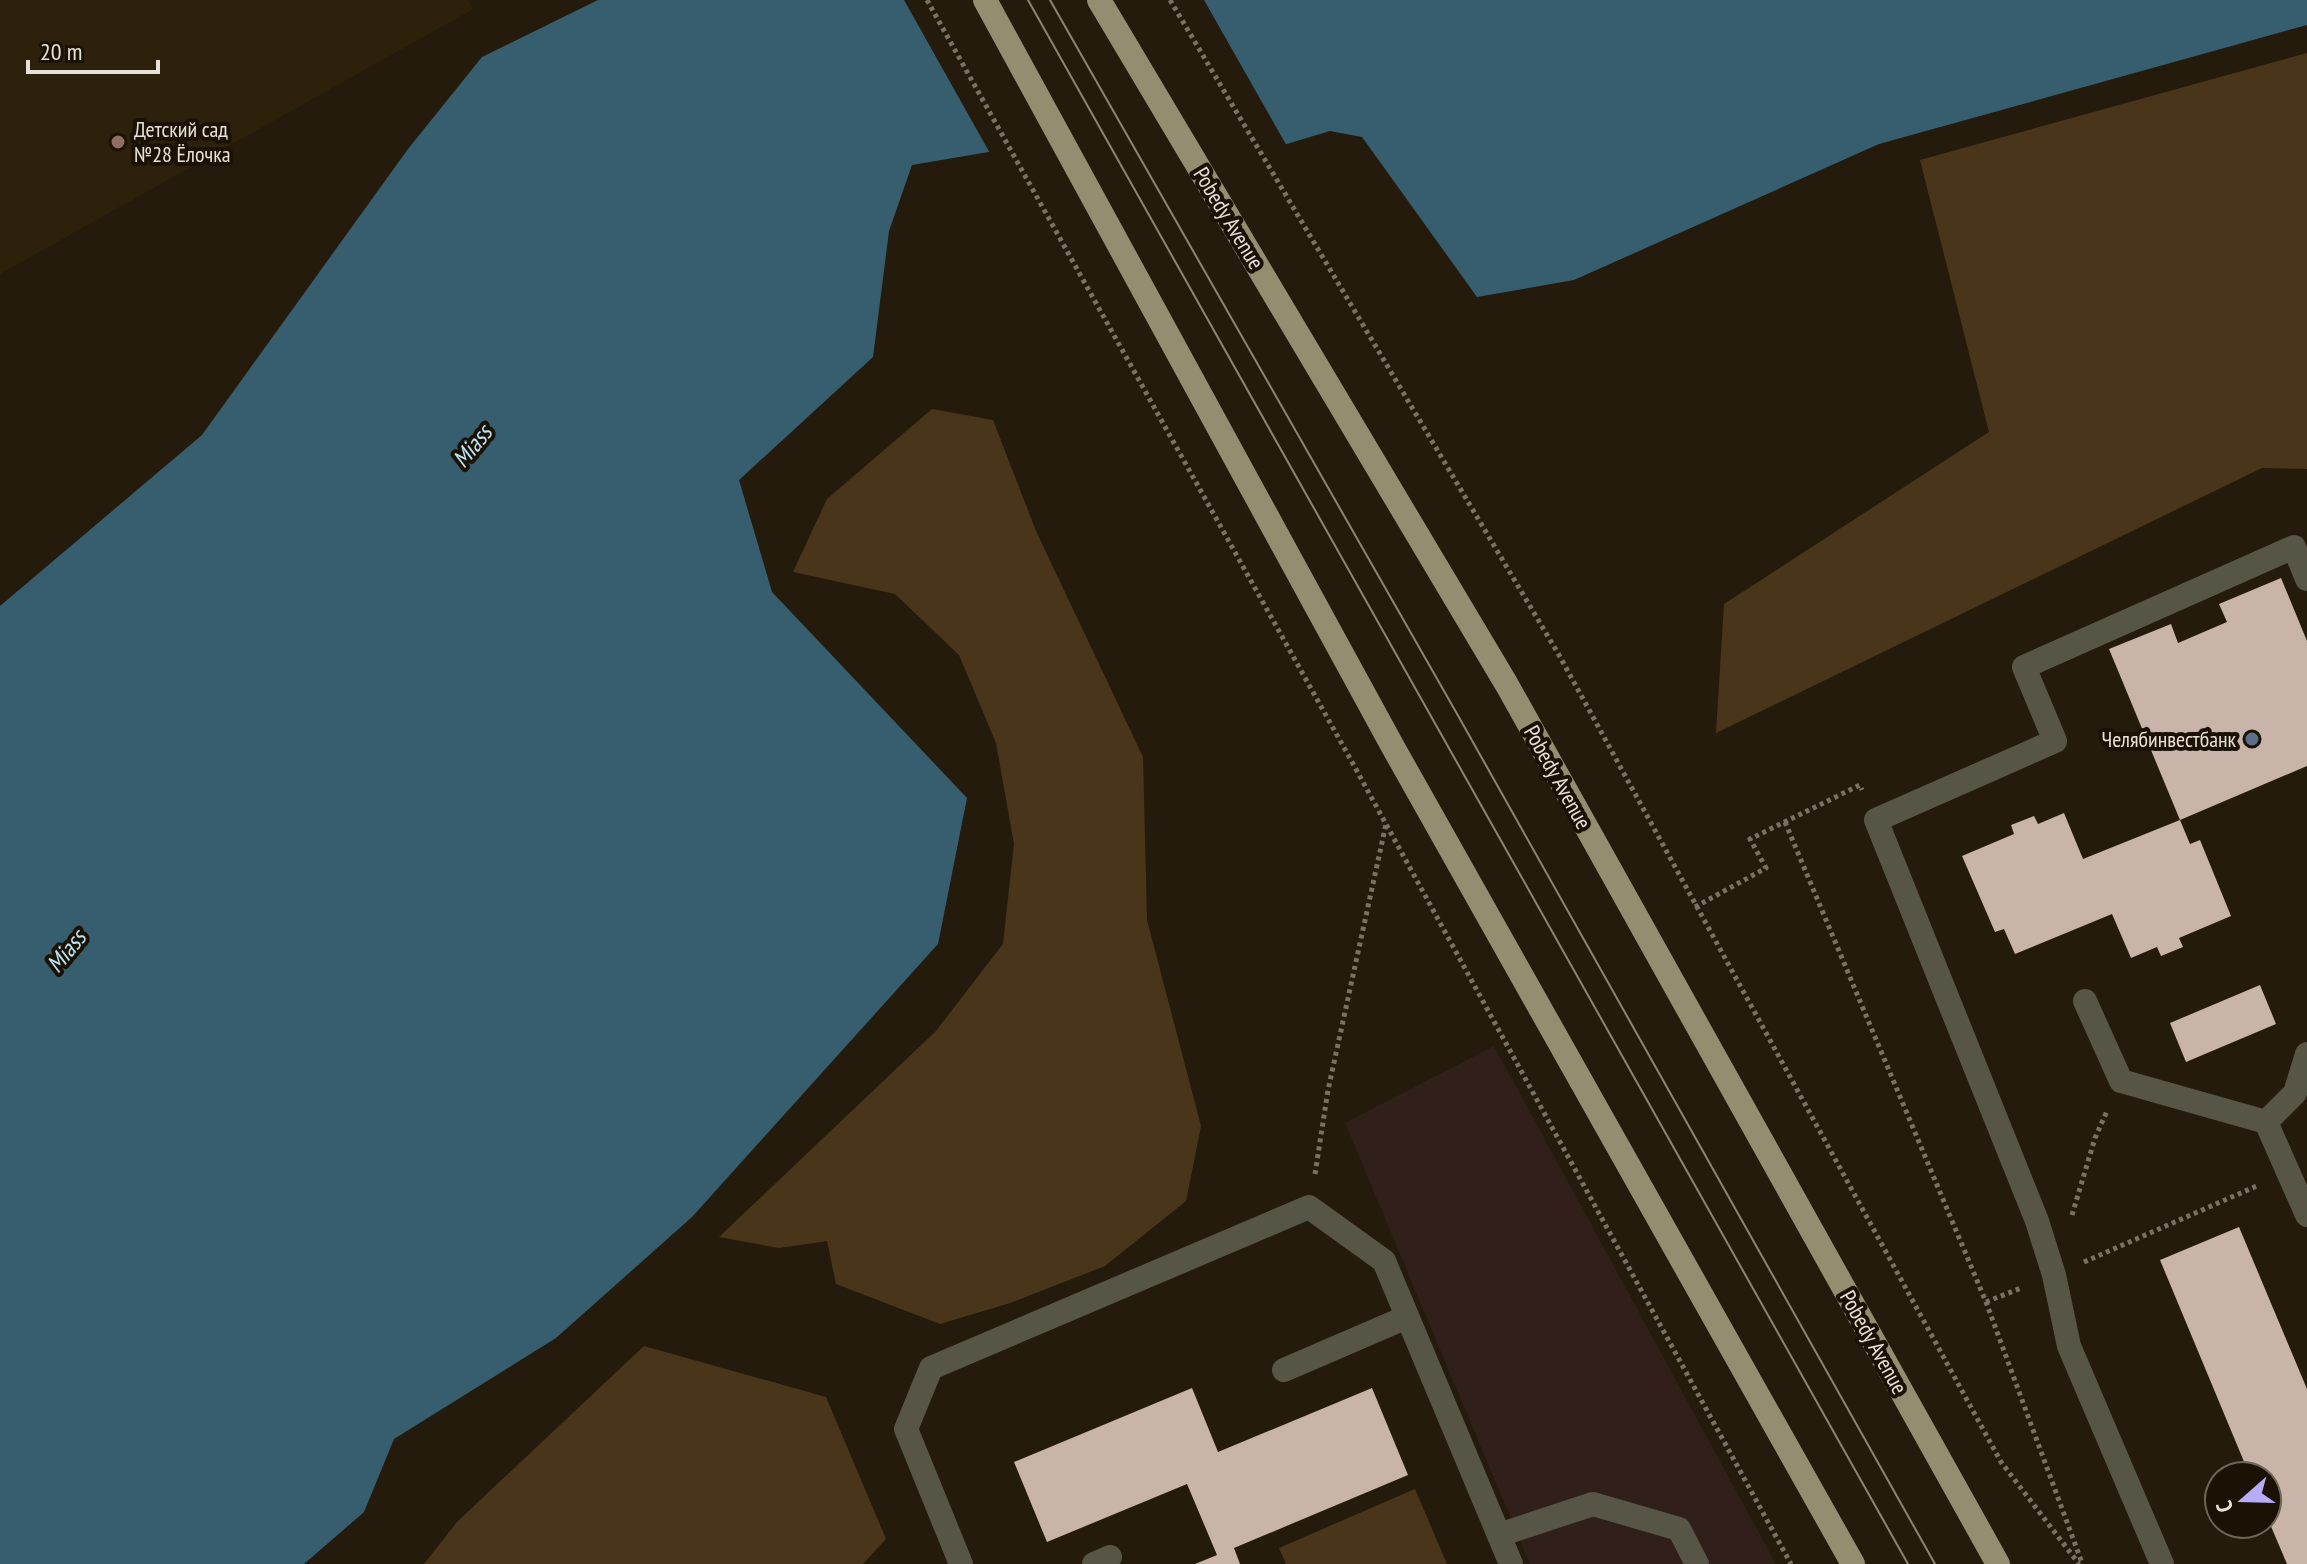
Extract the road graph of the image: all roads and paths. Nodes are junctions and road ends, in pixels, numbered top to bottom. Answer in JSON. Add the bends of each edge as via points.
{"nodes":[{"id":1,"x":927,"y":0,"type":"edge"},
{"id":2,"x":985,"y":0,"type":"edge"},
{"id":3,"x":1099,"y":0,"type":"edge"},
{"id":4,"x":1170,"y":0,"type":"edge"},
{"id":5,"x":2307,"y":579,"type":"edge"},
{"id":6,"x":1876,"y":820,"type":"junction"},
{"id":7,"x":1785,"y":822,"type":"junction"},
{"id":8,"x":1386,"y":824,"type":"junction"},
{"id":9,"x":1695,"y":907,"type":"junction"},
{"id":10,"x":2085,"y":1001,"type":"dead end"},
{"id":11,"x":2307,"y":1054,"type":"edge"},
{"id":12,"x":2266,"y":1122,"type":"junction"},
{"id":13,"x":2288,"y":1172,"type":"junction"},
{"id":14,"x":1309,"y":1207,"type":"junction"},
{"id":15,"x":2307,"y":1215,"type":"edge"},
{"id":16,"x":2054,"y":1275,"type":"junction"},
{"id":17,"x":1407,"y":1317,"type":"junction"},
{"id":18,"x":1284,"y":1370,"type":"dead end"},
{"id":19,"x":1499,"y":1535,"type":"junction"},
{"id":20,"x":961,"y":1564,"type":"edge"},
{"id":21,"x":1511,"y":1564,"type":"edge"},
{"id":22,"x":1697,"y":1564,"type":"edge"},
{"id":23,"x":1791,"y":1564,"type":"edge"},
{"id":24,"x":1853,"y":1564,"type":"edge"},
{"id":25,"x":1998,"y":1564,"type":"edge"},
{"id":26,"x":2081,"y":1564,"type":"edge"},
{"id":27,"x":2162,"y":1564,"type":"edge"}],
"edges":[{"from":1,"to":8,"type":"path"},
{"from":2,"to":24,"type":"main road","via":[[1393,747]]},
{"from":3,"to":25,"type":"main road","name":"Pobedy Avenue","via":[[1507,685]]},
{"from":4,"to":9,"type":"path","via":[[1559,655]]},
{"from":5,"to":6,"type":"lane","via":[[2294,547],[2024,667],[2055,741]]},
{"from":6,"to":7,"type":"path","via":[[1860,785]]},
{"from":6,"to":16,"type":"lane"},
{"from":7,"to":9,"type":"path","via":[[1750,839],[1766,868]]},
{"from":7,"to":26,"type":"path","via":[[1986,1302]]},
{"from":8,"to":14,"type":"path","via":[[1328,1090]]},
{"from":8,"to":23,"type":"path"},
{"from":9,"to":26,"type":"path","via":[[2001,1462]]},
{"from":10,"to":12,"type":"lane","via":[[2121,1081]]},
{"from":11,"to":12,"type":"lane","via":[[2295,1093]]},
{"from":12,"to":13,"type":"lane"},
{"from":13,"to":15,"type":"lane"},
{"from":13,"to":16,"type":"path"},
{"from":14,"to":17,"type":"lane","via":[[1384,1261]]},
{"from":14,"to":20,"type":"lane","via":[[931,1368],[906,1429]]},
{"from":16,"to":27,"type":"lane","via":[[2069,1346]]},
{"from":17,"to":18,"type":"lane"},
{"from":17,"to":19,"type":"lane"},
{"from":19,"to":21,"type":"lane"},
{"from":19,"to":22,"type":"lane","via":[[1593,1504],[1679,1529]]}]}
